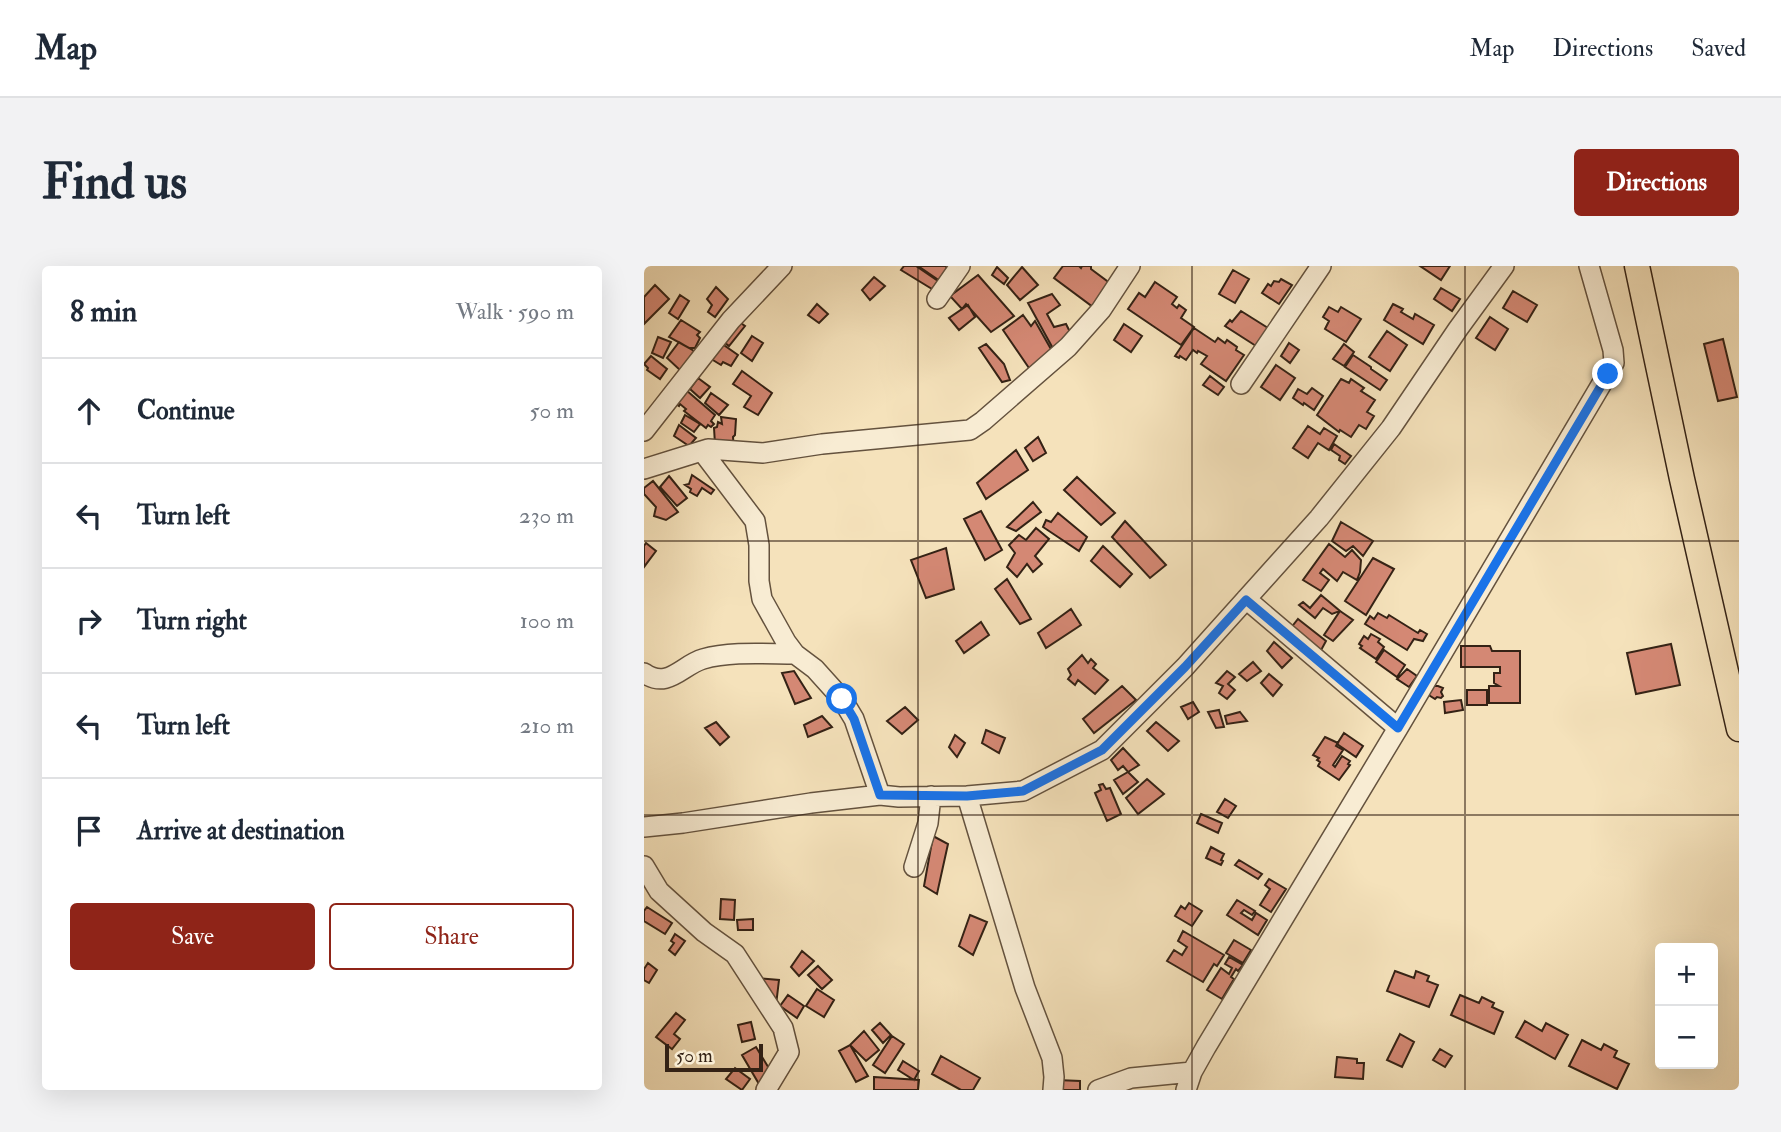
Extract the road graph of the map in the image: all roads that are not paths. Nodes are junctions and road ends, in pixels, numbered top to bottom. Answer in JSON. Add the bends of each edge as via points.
{"nodes":[{"id":1,"x":782,"y":266,"type":"edge"},
{"id":2,"x":960,"y":266,"type":"edge"},
{"id":3,"x":1130,"y":266,"type":"edge"},
{"id":4,"x":1321,"y":266,"type":"edge"},
{"id":5,"x":1504,"y":266,"type":"edge"},
{"id":6,"x":1589,"y":266,"type":"edge"},
{"id":7,"x":1637,"y":266,"type":"edge"},
{"id":8,"x":936,"y":299,"type":"dead end"},
{"id":9,"x":1241,"y":384,"type":"dead end"},
{"id":10,"x":644,"y":431,"type":"edge"},
{"id":11,"x":702,"y":451,"type":"junction"},
{"id":12,"x":644,"y":469,"type":"edge"},
{"id":13,"x":1246,"y":600,"type":"junction"},
{"id":14,"x":795,"y":654,"type":"junction"},
{"id":15,"x":644,"y":673,"type":"edge"},
{"id":16,"x":1738,"y":718,"type":"edge"},
{"id":17,"x":1398,"y":728,"type":"junction"},
{"id":18,"x":880,"y":795,"type":"junction"},
{"id":19,"x":931,"y":796,"type":"junction"},
{"id":20,"x":967,"y":796,"type":"junction"},
{"id":21,"x":644,"y":827,"type":"edge"},
{"id":22,"x":644,"y":866,"type":"edge"},
{"id":23,"x":914,"y":867,"type":"dead end"},
{"id":24,"x":1189,"y":1081,"type":"edge"},
{"id":25,"x":766,"y":1090,"type":"edge"},
{"id":26,"x":1053,"y":1090,"type":"edge"},
{"id":27,"x":1098,"y":1090,"type":"edge"}],
"edges":[{"from":1,"to":10,"type":"street","via":[[732,320]]},
{"from":2,"to":8,"type":"street"},
{"from":3,"to":11,"type":"street","via":[[1101,310],[1068,347],[970,430],[763,453]]},
{"from":4,"to":9,"type":"street"},
{"from":5,"to":13,"type":"street","via":[[1391,428]]},
{"from":6,"to":17,"type":"street","via":[[1614,363]]},
{"from":7,"to":16,"type":"main road"},
{"from":11,"to":12,"type":"street"},
{"from":11,"to":14,"type":"street","via":[[755,521],[762,599]]},
{"from":13,"to":17,"type":"street"},
{"from":13,"to":20,"type":"street","via":[[1102,750],[1023,791]]},
{"from":14,"to":15,"type":"street","via":[[701,659],[665,679]]},
{"from":14,"to":18,"type":"street","via":[[842,699],[854,719]]},
{"from":17,"to":24,"type":"street"},
{"from":18,"to":19,"type":"street"},
{"from":18,"to":21,"type":"street"},
{"from":19,"to":20,"type":"street"},
{"from":19,"to":23,"type":"street"},
{"from":20,"to":26,"type":"street","via":[[1025,988],[1052,1058]]},
{"from":22,"to":25,"type":"street","via":[[659,891],[734,954],[783,1028],[789,1052]]},
{"from":24,"to":27,"type":"street","via":[[1131,1077]]}]}
